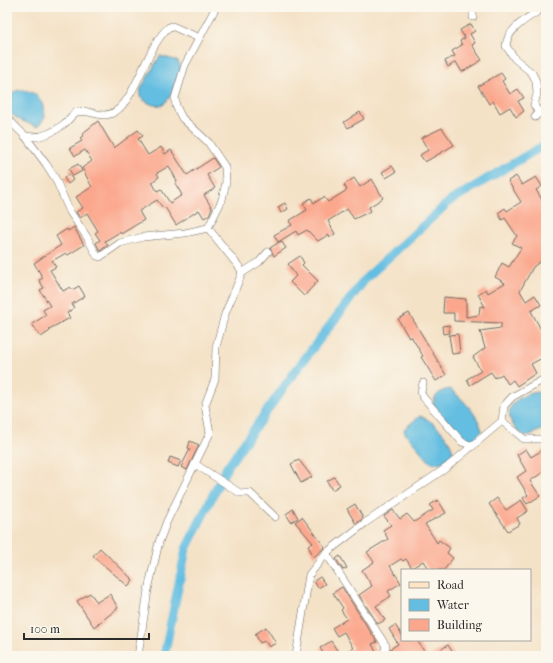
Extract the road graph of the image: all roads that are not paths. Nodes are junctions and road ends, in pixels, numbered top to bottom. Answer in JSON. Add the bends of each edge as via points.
{"nodes":[{"id":1,"x":216,"y":7,"type":"edge"},
{"id":2,"x":473,"y":7,"type":"edge"},
{"id":3,"x":544,"y":7,"type":"edge"},
{"id":4,"x":546,"y":12,"type":"edge"},
{"id":5,"x":473,"y":17,"type":"dead end"},
{"id":6,"x":199,"y":38,"type":"junction"},
{"id":7,"x":546,"y":107,"type":"edge"},
{"id":8,"x":7,"y":118,"type":"edge"},
{"id":9,"x":25,"y":136,"type":"junction"},
{"id":10,"x":208,"y":228,"type":"junction"},
{"id":11,"x":268,"y":252,"type":"dead end"},
{"id":12,"x":242,"y":273,"type":"junction"},
{"id":13,"x":546,"y":378,"type":"edge"},
{"id":14,"x":424,"y":382,"type":"dead end"},
{"id":15,"x":502,"y":421,"type":"junction"},
{"id":16,"x":546,"y":439,"type":"edge"},
{"id":17,"x":472,"y":446,"type":"junction"},
{"id":18,"x":196,"y":465,"type":"junction"},
{"id":19,"x":275,"y":517,"type":"dead end"},
{"id":20,"x":326,"y":553,"type":"junction"},
{"id":21,"x":138,"y":656,"type":"edge"},
{"id":22,"x":296,"y":656,"type":"edge"},
{"id":23,"x":383,"y":656,"type":"edge"}],
"edges":[{"from":1,"to":6,"type":"street"},
{"from":2,"to":5,"type":"street"},
{"from":3,"to":4,"type":"street"},
{"from":3,"to":7,"type":"street","via":[[520,24],[506,40],[506,46],[515,59],[532,73],[536,81],[537,94],[534,105],[537,115]]},
{"from":6,"to":9,"type":"street","via":[[170,27],[142,69],[122,106],[115,112],[106,116],[82,111],[75,113],[54,132],[35,138]]},
{"from":6,"to":10,"type":"street","via":[[185,65],[174,98],[182,118],[208,142],[225,167],[226,182],[222,200]]},
{"from":8,"to":9,"type":"street"},
{"from":9,"to":10,"type":"street","via":[[55,178],[70,212],[97,256],[100,257],[120,243],[143,237]]},
{"from":10,"to":12,"type":"street"},
{"from":11,"to":12,"type":"street"},
{"from":12,"to":18,"type":"street","via":[[218,336],[215,379],[205,405],[210,432]]},
{"from":13,"to":15,"type":"street","via":[[512,398],[504,406]]},
{"from":14,"to":17,"type":"street","via":[[422,397],[462,442]]},
{"from":15,"to":16,"type":"street","via":[[524,438]]},
{"from":15,"to":17,"type":"street"},
{"from":17,"to":20,"type":"street","via":[[446,468]]},
{"from":18,"to":19,"type":"street","via":[[240,493],[250,493]]},
{"from":18,"to":21,"type":"street","via":[[159,542],[148,590]]},
{"from":20,"to":22,"type":"street","via":[[308,575]]},
{"from":20,"to":23,"type":"street","via":[[386,646]]}]}
